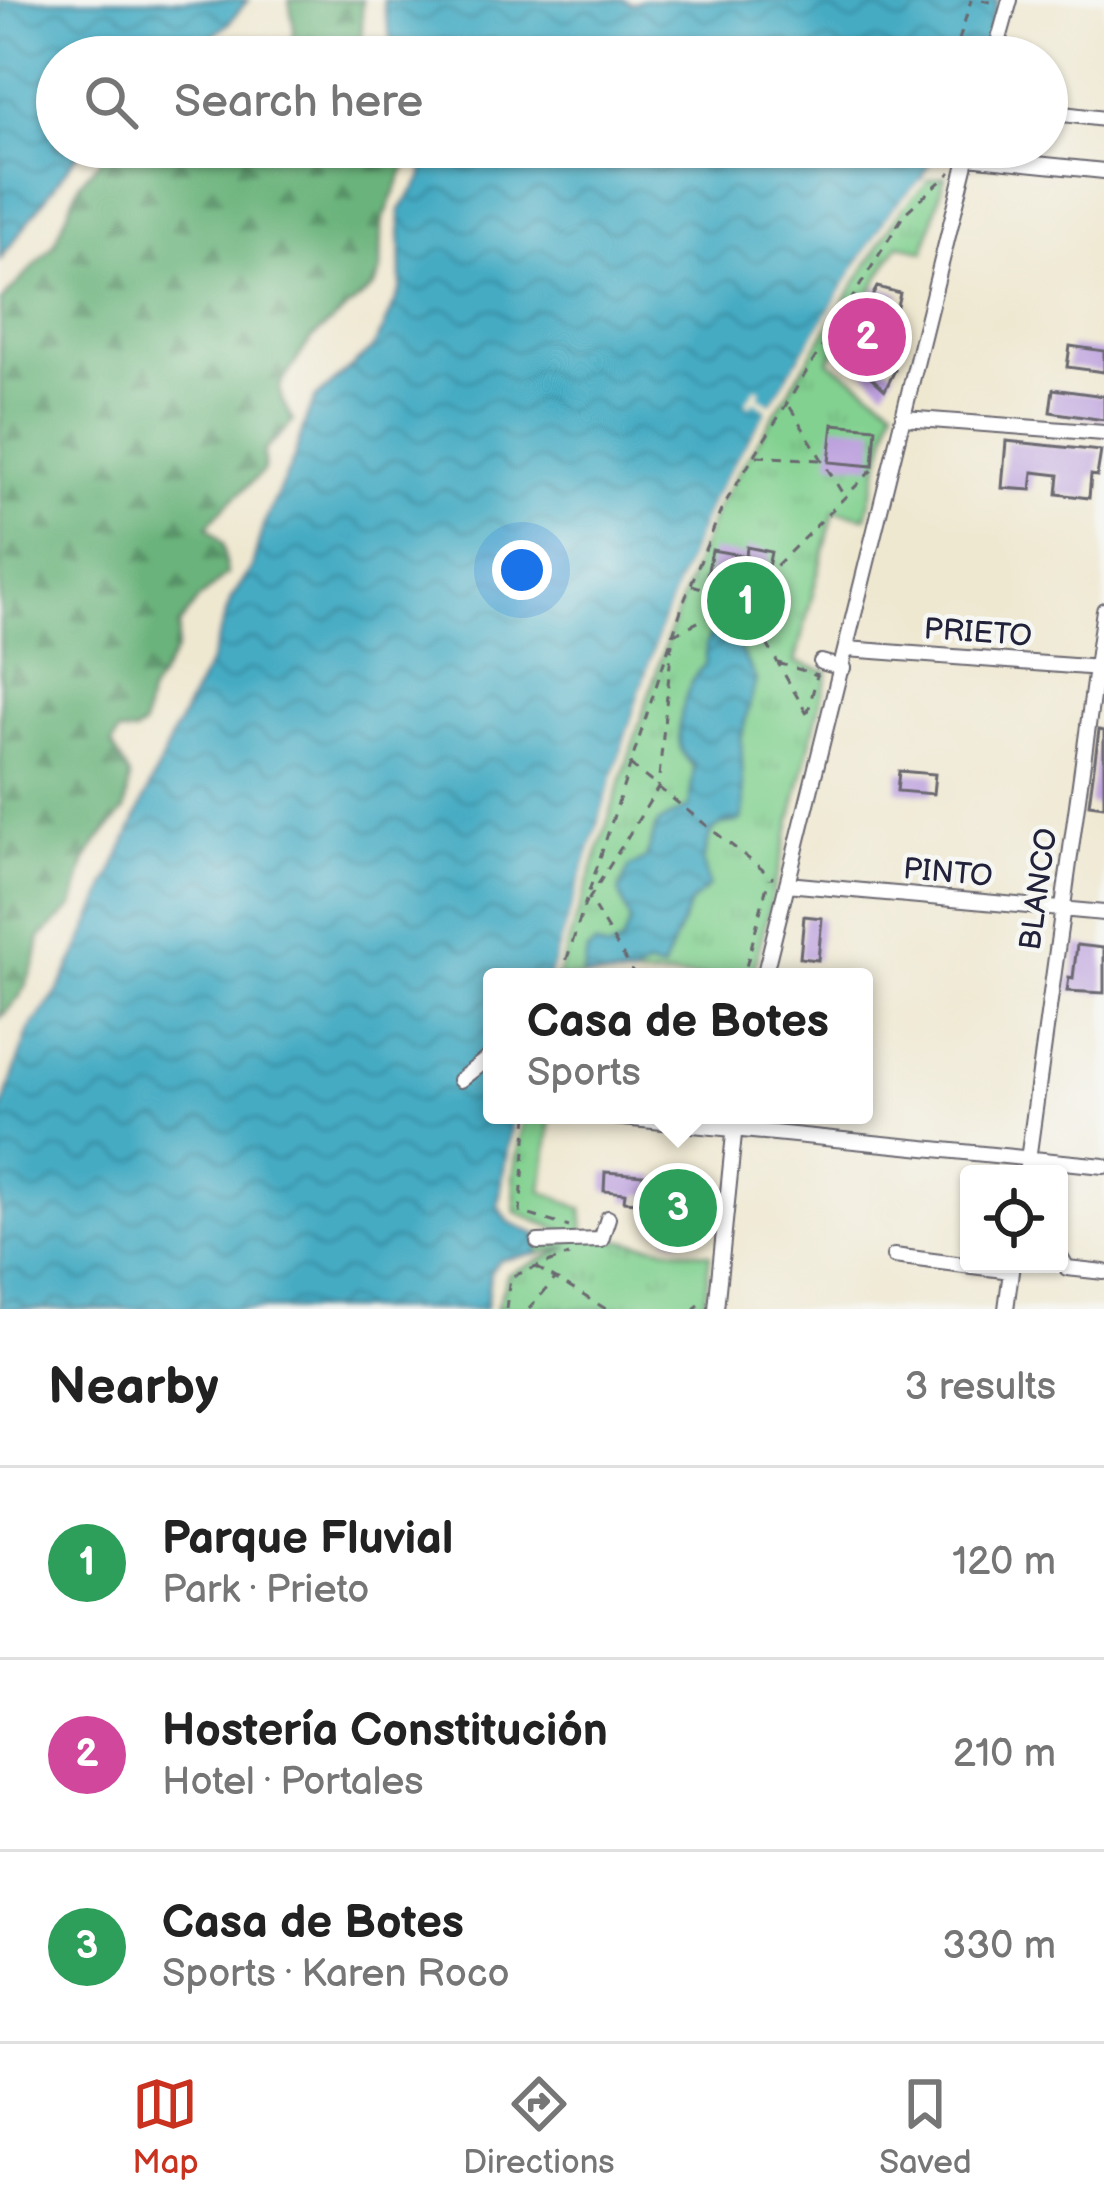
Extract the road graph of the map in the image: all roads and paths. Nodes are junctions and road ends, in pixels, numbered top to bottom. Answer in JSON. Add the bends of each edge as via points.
{"nodes":[{"id":1,"x":971,"y":0,"type":"edge"},
{"id":2,"x":1010,"y":0,"type":"edge"},
{"id":3,"x":962,"y":36,"type":"edge"},
{"id":4,"x":1000,"y":36,"type":"edge"},
{"id":5,"x":1068,"y":115,"type":"edge"},
{"id":6,"x":1104,"y":119,"type":"edge"},
{"id":7,"x":955,"y":168,"type":"edge"},
{"id":8,"x":965,"y":168,"type":"edge"},
{"id":9,"x":1068,"y":168,"type":"edge"},
{"id":10,"x":1104,"y":171,"type":"edge"},
{"id":11,"x":789,"y":405,"type":"junction"},
{"id":12,"x":904,"y":418,"type":"junction"},
{"id":13,"x":1104,"y":433,"type":"edge"},
{"id":14,"x":754,"y":455,"type":"junction"},
{"id":15,"x":821,"y":460,"type":"junction"},
{"id":16,"x":874,"y":468,"type":"dead end"},
{"id":17,"x":844,"y":497,"type":"junction"},
{"id":18,"x":858,"y":521,"type":"dead end"},
{"id":19,"x":877,"y":526,"type":"junction"},
{"id":20,"x":691,"y":584,"type":"junction"},
{"id":21,"x":742,"y":600,"type":"junction"},
{"id":22,"x":1104,"y":610,"type":"edge"},
{"id":23,"x":673,"y":635,"type":"junction"},
{"id":24,"x":848,"y":650,"type":"junction"},
{"id":25,"x":821,"y":662,"type":"dead end"},
{"id":26,"x":778,"y":663,"type":"junction"},
{"id":27,"x":843,"y":668,"type":"junction"},
{"id":28,"x":1100,"y":668,"type":"edge"},
{"id":29,"x":629,"y":764,"type":"junction"},
{"id":30,"x":658,"y":788,"type":"junction"},
{"id":31,"x":787,"y":884,"type":"junction"},
{"id":32,"x":589,"y":899,"type":"junction"},
{"id":33,"x":1063,"y":910,"type":"junction"},
{"id":34,"x":1104,"y":914,"type":"edge"},
{"id":35,"x":564,"y":968,"type":"edge"},
{"id":36,"x":631,"y":968,"type":"edge"},
{"id":37,"x":747,"y":968,"type":"edge"},
{"id":38,"x":766,"y":968,"type":"edge"},
{"id":39,"x":483,"y":1062,"type":"edge"},
{"id":40,"x":460,"y":1081,"type":"dead end"},
{"id":41,"x":527,"y":1124,"type":"edge"},
{"id":42,"x":735,"y":1124,"type":"edge"},
{"id":43,"x":742,"y":1124,"type":"edge"},
{"id":44,"x":1020,"y":1165,"type":"edge"},
{"id":45,"x":1027,"y":1165,"type":"edge"},
{"id":46,"x":1068,"y":1166,"type":"edge"},
{"id":47,"x":1104,"y":1166,"type":"edge"},
{"id":48,"x":608,"y":1219,"type":"dead end"},
{"id":49,"x":538,"y":1242,"type":"dead end"},
{"id":50,"x":581,"y":1242,"type":"junction"},
{"id":51,"x":894,"y":1256,"type":"dead end"},
{"id":52,"x":960,"y":1263,"type":"edge"},
{"id":53,"x":535,"y":1266,"type":"junction"},
{"id":54,"x":1068,"y":1268,"type":"edge"},
{"id":55,"x":1104,"y":1272,"type":"edge"},
{"id":56,"x":1010,"y":1273,"type":"edge"},
{"id":57,"x":556,"y":1277,"type":"junction"},
{"id":58,"x":506,"y":1309,"type":"edge"},
{"id":59,"x":529,"y":1309,"type":"edge"},
{"id":60,"x":606,"y":1309,"type":"edge"},
{"id":61,"x":716,"y":1309,"type":"edge"},
{"id":62,"x":1006,"y":1309,"type":"edge"}],
"edges":[{"from":1,"to":3,"type":"path"},
{"from":2,"to":4,"type":"street"},
{"from":5,"to":6,"type":"street"},
{"from":7,"to":11,"type":"path","via":[[905,214]]},
{"from":8,"to":12,"type":"street"},
{"from":9,"to":10,"type":"street"},
{"from":11,"to":14,"type":"path"},
{"from":11,"to":15,"type":"path"},
{"from":12,"to":13,"type":"street"},
{"from":12,"to":19,"type":"street"},
{"from":14,"to":15,"type":"path"},
{"from":14,"to":20,"type":"path"},
{"from":15,"to":17,"type":"path"},
{"from":16,"to":17,"type":"path"},
{"from":17,"to":21,"type":"path"},
{"from":18,"to":19,"type":"street"},
{"from":19,"to":24,"type":"street"},
{"from":20,"to":21,"type":"path"},
{"from":20,"to":23,"type":"path"},
{"from":21,"to":23,"type":"path"},
{"from":21,"to":26,"type":"path"},
{"from":22,"to":28,"type":"street","name":"BLANCO"},
{"from":23,"to":29,"type":"path"},
{"from":23,"to":30,"type":"path"},
{"from":24,"to":27,"type":"street"},
{"from":24,"to":28,"type":"street","name":"PRIETO"},
{"from":25,"to":27,"type":"street"},
{"from":26,"to":26,"type":"path","via":[[798,697],[807,714],[817,674]]},
{"from":27,"to":31,"type":"street"},
{"from":28,"to":33,"type":"street","name":"BLANCO"},
{"from":29,"to":30,"type":"path"},
{"from":29,"to":32,"type":"path"},
{"from":30,"to":32,"type":"path"},
{"from":30,"to":37,"type":"path","via":[[769,877]]},
{"from":31,"to":33,"type":"street","name":"PINTO"},
{"from":31,"to":38,"type":"street"},
{"from":32,"to":35,"type":"path"},
{"from":32,"to":36,"type":"path"},
{"from":33,"to":34,"type":"street","name":"PINTO"},
{"from":33,"to":45,"type":"street","name":"BLANCO"},
{"from":39,"to":40,"type":"street"},
{"from":41,"to":50,"type":"path","via":[[520,1211],[581,1231]]},
{"from":42,"to":61,"type":"street"},
{"from":43,"to":44,"type":"street"},
{"from":46,"to":47,"type":"street"},
{"from":48,"to":50,"type":"street","via":[[601,1240]]},
{"from":49,"to":50,"type":"street"},
{"from":50,"to":53,"type":"path","via":[[581,1251]]},
{"from":51,"to":52,"type":"street"},
{"from":53,"to":57,"type":"path"},
{"from":53,"to":58,"type":"path","via":[[510,1277]]},
{"from":54,"to":55,"type":"street"},
{"from":56,"to":62,"type":"street"},
{"from":57,"to":59,"type":"path"},
{"from":57,"to":60,"type":"path"}]}
